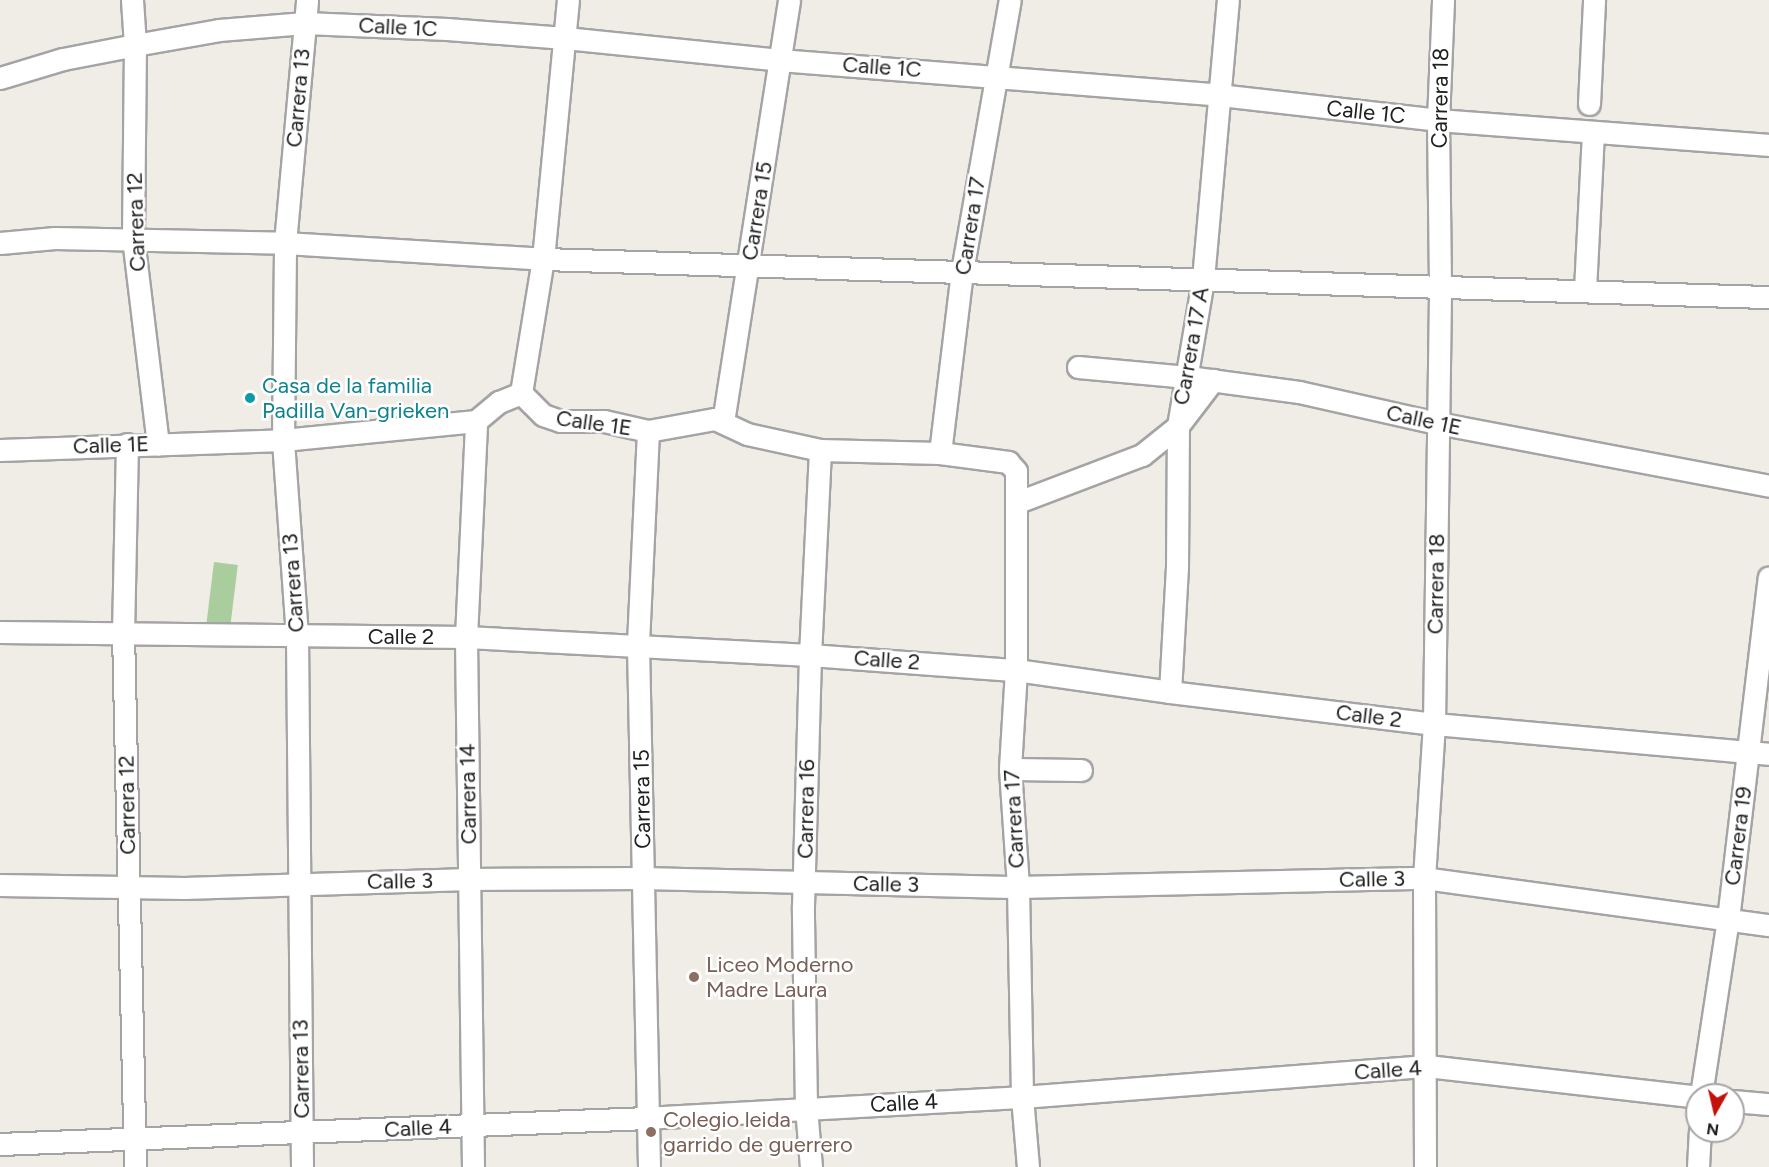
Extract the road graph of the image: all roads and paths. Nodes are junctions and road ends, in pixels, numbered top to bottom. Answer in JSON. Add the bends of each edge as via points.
{"nodes":[{"id":1,"x":132,"y":0,"type":"edge"},
{"id":2,"x":307,"y":0,"type":"edge"},
{"id":3,"x":568,"y":0,"type":"edge"},
{"id":4,"x":789,"y":0,"type":"edge"},
{"id":5,"x":1010,"y":0,"type":"edge"},
{"id":6,"x":1228,"y":0,"type":"edge"},
{"id":7,"x":1443,"y":0,"type":"edge"},
{"id":8,"x":1594,"y":0,"type":"edge"},
{"id":9,"x":305,"y":23,"type":"junction"},
{"id":10,"x":565,"y":38,"type":"junction"},
{"id":11,"x":135,"y":45,"type":"junction"},
{"id":12,"x":780,"y":60,"type":"junction"},
{"id":13,"x":995,"y":76,"type":"junction"},
{"id":14,"x":0,"y":78,"type":"edge"},
{"id":15,"x":1220,"y":95,"type":"junction"},
{"id":16,"x":1589,"y":104,"type":"dead end"},
{"id":17,"x":1438,"y":120,"type":"junction"},
{"id":18,"x":1593,"y":132,"type":"junction"},
{"id":19,"x":1769,"y":145,"type":"edge"},
{"id":20,"x":133,"y":238,"type":"junction"},
{"id":21,"x":0,"y":243,"type":"edge"},
{"id":22,"x":285,"y":243,"type":"junction"},
{"id":23,"x":543,"y":259,"type":"junction"},
{"id":24,"x":749,"y":267,"type":"junction"},
{"id":25,"x":962,"y":271,"type":"junction"},
{"id":26,"x":1203,"y":279,"type":"junction"},
{"id":27,"x":1440,"y":285,"type":"junction"},
{"id":28,"x":1585,"y":290,"type":"junction"},
{"id":29,"x":1769,"y":297,"type":"edge"},
{"id":30,"x":1078,"y":367,"type":"dead end"},
{"id":31,"x":1188,"y":377,"type":"junction"},
{"id":32,"x":1213,"y":380,"type":"junction"},
{"id":33,"x":521,"y":393,"type":"junction"},
{"id":34,"x":476,"y":421,"type":"junction"},
{"id":35,"x":723,"y":422,"type":"junction"},
{"id":36,"x":1437,"y":423,"type":"junction"},
{"id":37,"x":1178,"y":426,"type":"junction"},
{"id":38,"x":648,"y":431,"type":"junction"},
{"id":39,"x":283,"y":440,"type":"junction"},
{"id":40,"x":127,"y":444,"type":"junction"},
{"id":41,"x":158,"y":444,"type":"junction"},
{"id":42,"x":0,"y":449,"type":"edge"},
{"id":43,"x":820,"y":450,"type":"junction"},
{"id":44,"x":940,"y":453,"type":"junction"},
{"id":45,"x":1016,"y":471,"type":"joint"},
{"id":46,"x":1769,"y":486,"type":"edge"},
{"id":47,"x":1018,"y":502,"type":"junction"},
{"id":48,"x":1769,"y":577,"type":"edge"},
{"id":49,"x":0,"y":632,"type":"edge"},
{"id":50,"x":123,"y":632,"type":"junction"},
{"id":51,"x":297,"y":636,"type":"junction"},
{"id":52,"x":466,"y":637,"type":"junction"},
{"id":53,"x":638,"y":646,"type":"junction"},
{"id":54,"x":810,"y":655,"type":"junction"},
{"id":55,"x":1016,"y":670,"type":"junction"},
{"id":56,"x":1170,"y":693,"type":"junction"},
{"id":57,"x":1434,"y":724,"type":"junction"},
{"id":58,"x":1759,"y":753,"type":"edge"},
{"id":59,"x":1010,"y":769,"type":"junction"},
{"id":60,"x":1081,"y":770,"type":"dead end"},
{"id":61,"x":643,"y":878,"type":"junction"},
{"id":62,"x":1424,"y":878,"type":"junction"},
{"id":63,"x":469,"y":879,"type":"junction"},
{"id":64,"x":803,"y":882,"type":"junction"},
{"id":65,"x":299,"y":884,"type":"junction"},
{"id":66,"x":0,"y":885,"type":"edge"},
{"id":67,"x":1018,"y":887,"type":"junction"},
{"id":68,"x":129,"y":888,"type":"junction"},
{"id":69,"x":1728,"y":920,"type":"junction"},
{"id":70,"x":1769,"y":925,"type":"edge"},
{"id":71,"x":1427,"y":1066,"type":"junction"},
{"id":72,"x":1703,"y":1083,"type":"edge"},
{"id":73,"x":1685,"y":1096,"type":"edge"},
{"id":74,"x":1022,"y":1097,"type":"junction"},
{"id":75,"x":1745,"y":1102,"type":"edge"},
{"id":76,"x":1769,"y":1104,"type":"edge"},
{"id":77,"x":806,"y":1108,"type":"junction"},
{"id":78,"x":646,"y":1118,"type":"junction"},
{"id":79,"x":472,"y":1126,"type":"junction"},
{"id":80,"x":301,"y":1133,"type":"junction"},
{"id":81,"x":134,"y":1140,"type":"junction"},
{"id":82,"x":1699,"y":1143,"type":"edge"},
{"id":83,"x":0,"y":1144,"type":"edge"},
{"id":84,"x":135,"y":1167,"type":"edge"},
{"id":85,"x":302,"y":1167,"type":"edge"},
{"id":86,"x":473,"y":1167,"type":"edge"},
{"id":87,"x":649,"y":1167,"type":"edge"},
{"id":88,"x":810,"y":1167,"type":"edge"},
{"id":89,"x":1028,"y":1167,"type":"edge"},
{"id":90,"x":1425,"y":1167,"type":"edge"},
{"id":91,"x":1698,"y":1167,"type":"edge"}],
"edges":[{"from":1,"to":11,"type":"street","name":"Carrera 12"},
{"from":2,"to":9,"type":"street","name":"Carrera 13"},
{"from":3,"to":10,"type":"street"},
{"from":4,"to":12,"type":"street","name":"Carrera 15"},
{"from":5,"to":13,"type":"street","name":"Carrera 17"},
{"from":6,"to":15,"type":"street","name":"Carrera 17 A"},
{"from":7,"to":17,"type":"street","name":"Carrera 18"},
{"from":8,"to":16,"type":"street"},
{"from":9,"to":10,"type":"street","name":"Calle 1C"},
{"from":9,"to":11,"type":"street","name":"Calle 1C","via":[[219,30]]},
{"from":9,"to":22,"type":"street","name":"Carrera 13"},
{"from":10,"to":12,"type":"street","name":"Calle 1C"},
{"from":10,"to":23,"type":"street"},
{"from":11,"to":14,"type":"street","name":"Calle 1C","via":[[63,59]]},
{"from":11,"to":20,"type":"street","name":"Carrera 12"},
{"from":12,"to":13,"type":"street","name":"Calle 1C"},
{"from":12,"to":24,"type":"street","name":"Carrera 15"},
{"from":13,"to":15,"type":"street","name":"Calle 1C"},
{"from":13,"to":25,"type":"street","name":"Carrera 17"},
{"from":15,"to":17,"type":"street","name":"Calle 1C"},
{"from":15,"to":26,"type":"street","name":"Carrera 17 A"},
{"from":17,"to":18,"type":"street","name":"Calle 1C"},
{"from":17,"to":27,"type":"street","name":"Carrera 18"},
{"from":18,"to":19,"type":"street","name":"Calle 1C"},
{"from":18,"to":28,"type":"street"},
{"from":20,"to":21,"type":"street"},
{"from":20,"to":22,"type":"street"},
{"from":20,"to":41,"type":"street","name":"Carrera 12"},
{"from":22,"to":23,"type":"street"},
{"from":22,"to":39,"type":"street","name":"Carrera 13"},
{"from":23,"to":24,"type":"street"},
{"from":23,"to":33,"type":"street"},
{"from":24,"to":25,"type":"street"},
{"from":24,"to":35,"type":"street","name":"Carrera 15"},
{"from":25,"to":26,"type":"street"},
{"from":25,"to":44,"type":"street","name":"Carrera 17"},
{"from":26,"to":27,"type":"street"},
{"from":26,"to":31,"type":"street","name":"Carrera 17 A"},
{"from":27,"to":28,"type":"street"},
{"from":27,"to":36,"type":"street","name":"Carrera 18"},
{"from":28,"to":29,"type":"street"},
{"from":30,"to":31,"type":"street","name":"Calle 1E"},
{"from":31,"to":32,"type":"street","name":"Calle 1E"},
{"from":31,"to":37,"type":"street","name":"Carrera 17 A"},
{"from":32,"to":36,"type":"street","name":"Calle 1E","via":[[1299,392]]},
{"from":32,"to":37,"type":"street"},
{"from":33,"to":34,"type":"street","via":[[499,402]]},
{"from":33,"to":38,"type":"street","name":"Calle 1E","via":[[550,418],[604,421]]},
{"from":34,"to":39,"type":"street","name":"Calle 1E"},
{"from":34,"to":52,"type":"street","name":"Carrera 14"},
{"from":35,"to":38,"type":"street","name":"Calle 1E","via":[[702,419]]},
{"from":35,"to":43,"type":"street","name":"Calle 1E","via":[[747,434]]},
{"from":36,"to":46,"type":"street","name":"Calle 1E"},
{"from":36,"to":57,"type":"street","name":"Carrera 18"},
{"from":37,"to":47,"type":"street","via":[[1142,455]]},
{"from":37,"to":56,"type":"street","name":"Carrera 17 A","via":[[1177,568]]},
{"from":38,"to":53,"type":"street","name":"Carrera 15"},
{"from":39,"to":41,"type":"street","name":"Calle 1E"},
{"from":39,"to":51,"type":"street","name":"Carrera 13"},
{"from":40,"to":41,"type":"street","name":"Calle 1E"},
{"from":40,"to":42,"type":"street","name":"Calle 1E"},
{"from":40,"to":50,"type":"street","name":"Carrera 12"},
{"from":43,"to":44,"type":"street","name":"Calle 1E"},
{"from":43,"to":54,"type":"street","name":"Carrera 16"},
{"from":44,"to":45,"type":"street","name":"Calle 1E","via":[[1008,462]]},
{"from":45,"to":47,"type":"street","name":"Carrera 17"},
{"from":47,"to":55,"type":"street","name":"Carrera 17"},
{"from":48,"to":58,"type":"street","name":"Carrera 19"},
{"from":49,"to":50,"type":"street","name":"Calle 2"},
{"from":50,"to":51,"type":"street","name":"Calle 2"},
{"from":50,"to":68,"type":"street","name":"Carrera 12"},
{"from":51,"to":52,"type":"street","name":"Calle 2"},
{"from":51,"to":65,"type":"street","name":"Carrera 13"},
{"from":52,"to":53,"type":"street","name":"Calle 2"},
{"from":52,"to":63,"type":"street","name":"Carrera 14"},
{"from":53,"to":54,"type":"street","name":"Calle 2"},
{"from":53,"to":61,"type":"street","name":"Carrera 15"},
{"from":54,"to":55,"type":"street","name":"Calle 2"},
{"from":54,"to":64,"type":"street","name":"Carrera 16"},
{"from":55,"to":56,"type":"street","name":"Calle 2"},
{"from":55,"to":59,"type":"street","name":"Carrera 17"},
{"from":56,"to":57,"type":"street","name":"Calle 2"},
{"from":57,"to":58,"type":"street","name":"Calle 2"},
{"from":57,"to":62,"type":"street","name":"Carrera 18"},
{"from":58,"to":69,"type":"street","name":"Carrera 19"},
{"from":59,"to":60,"type":"street"},
{"from":59,"to":67,"type":"street","name":"Carrera 17"},
{"from":61,"to":63,"type":"street","name":"Calle 3"},
{"from":61,"to":64,"type":"street","name":"Calle 3"},
{"from":61,"to":78,"type":"street","name":"Carrera 15"},
{"from":62,"to":67,"type":"street","name":"Calle 3"},
{"from":62,"to":69,"type":"street","name":"Calle 3"},
{"from":62,"to":71,"type":"street","name":"Carrera 18"},
{"from":63,"to":65,"type":"street","name":"Calle 3"},
{"from":63,"to":79,"type":"street","name":"Carrera 14"},
{"from":64,"to":67,"type":"street","name":"Calle 3"},
{"from":64,"to":77,"type":"street","name":"Carrera 16"},
{"from":65,"to":68,"type":"street","name":"Calle 3"},
{"from":65,"to":80,"type":"street","name":"Carrera 13"},
{"from":66,"to":68,"type":"street","name":"Calle 3"},
{"from":67,"to":74,"type":"street","name":"Carrera 17"},
{"from":68,"to":81,"type":"street","name":"Carrera 12"},
{"from":69,"to":70,"type":"street","name":"Calle 3"},
{"from":69,"to":72,"type":"street","name":"Carrera 19"},
{"from":71,"to":73,"type":"street","name":"Calle 4"},
{"from":71,"to":74,"type":"street","name":"Calle 4"},
{"from":71,"to":90,"type":"street","name":"Carrera 18"},
{"from":74,"to":77,"type":"street","name":"Calle 4"},
{"from":74,"to":89,"type":"street","name":"Carrera 17"},
{"from":75,"to":76,"type":"street"},
{"from":77,"to":78,"type":"street","name":"Calle 4"},
{"from":77,"to":88,"type":"street","name":"Carrera 16"},
{"from":78,"to":79,"type":"street","name":"Calle 4"},
{"from":78,"to":87,"type":"street","name":"Carrera 15"},
{"from":79,"to":80,"type":"street","name":"Calle 4"},
{"from":79,"to":86,"type":"street","name":"Carrera 14"},
{"from":80,"to":81,"type":"street","name":"Calle 4"},
{"from":80,"to":85,"type":"street","name":"Carrera 13"},
{"from":81,"to":83,"type":"street","name":"Calle 4"},
{"from":81,"to":84,"type":"street","name":"Carrera 12"},
{"from":82,"to":91,"type":"street"}]}
